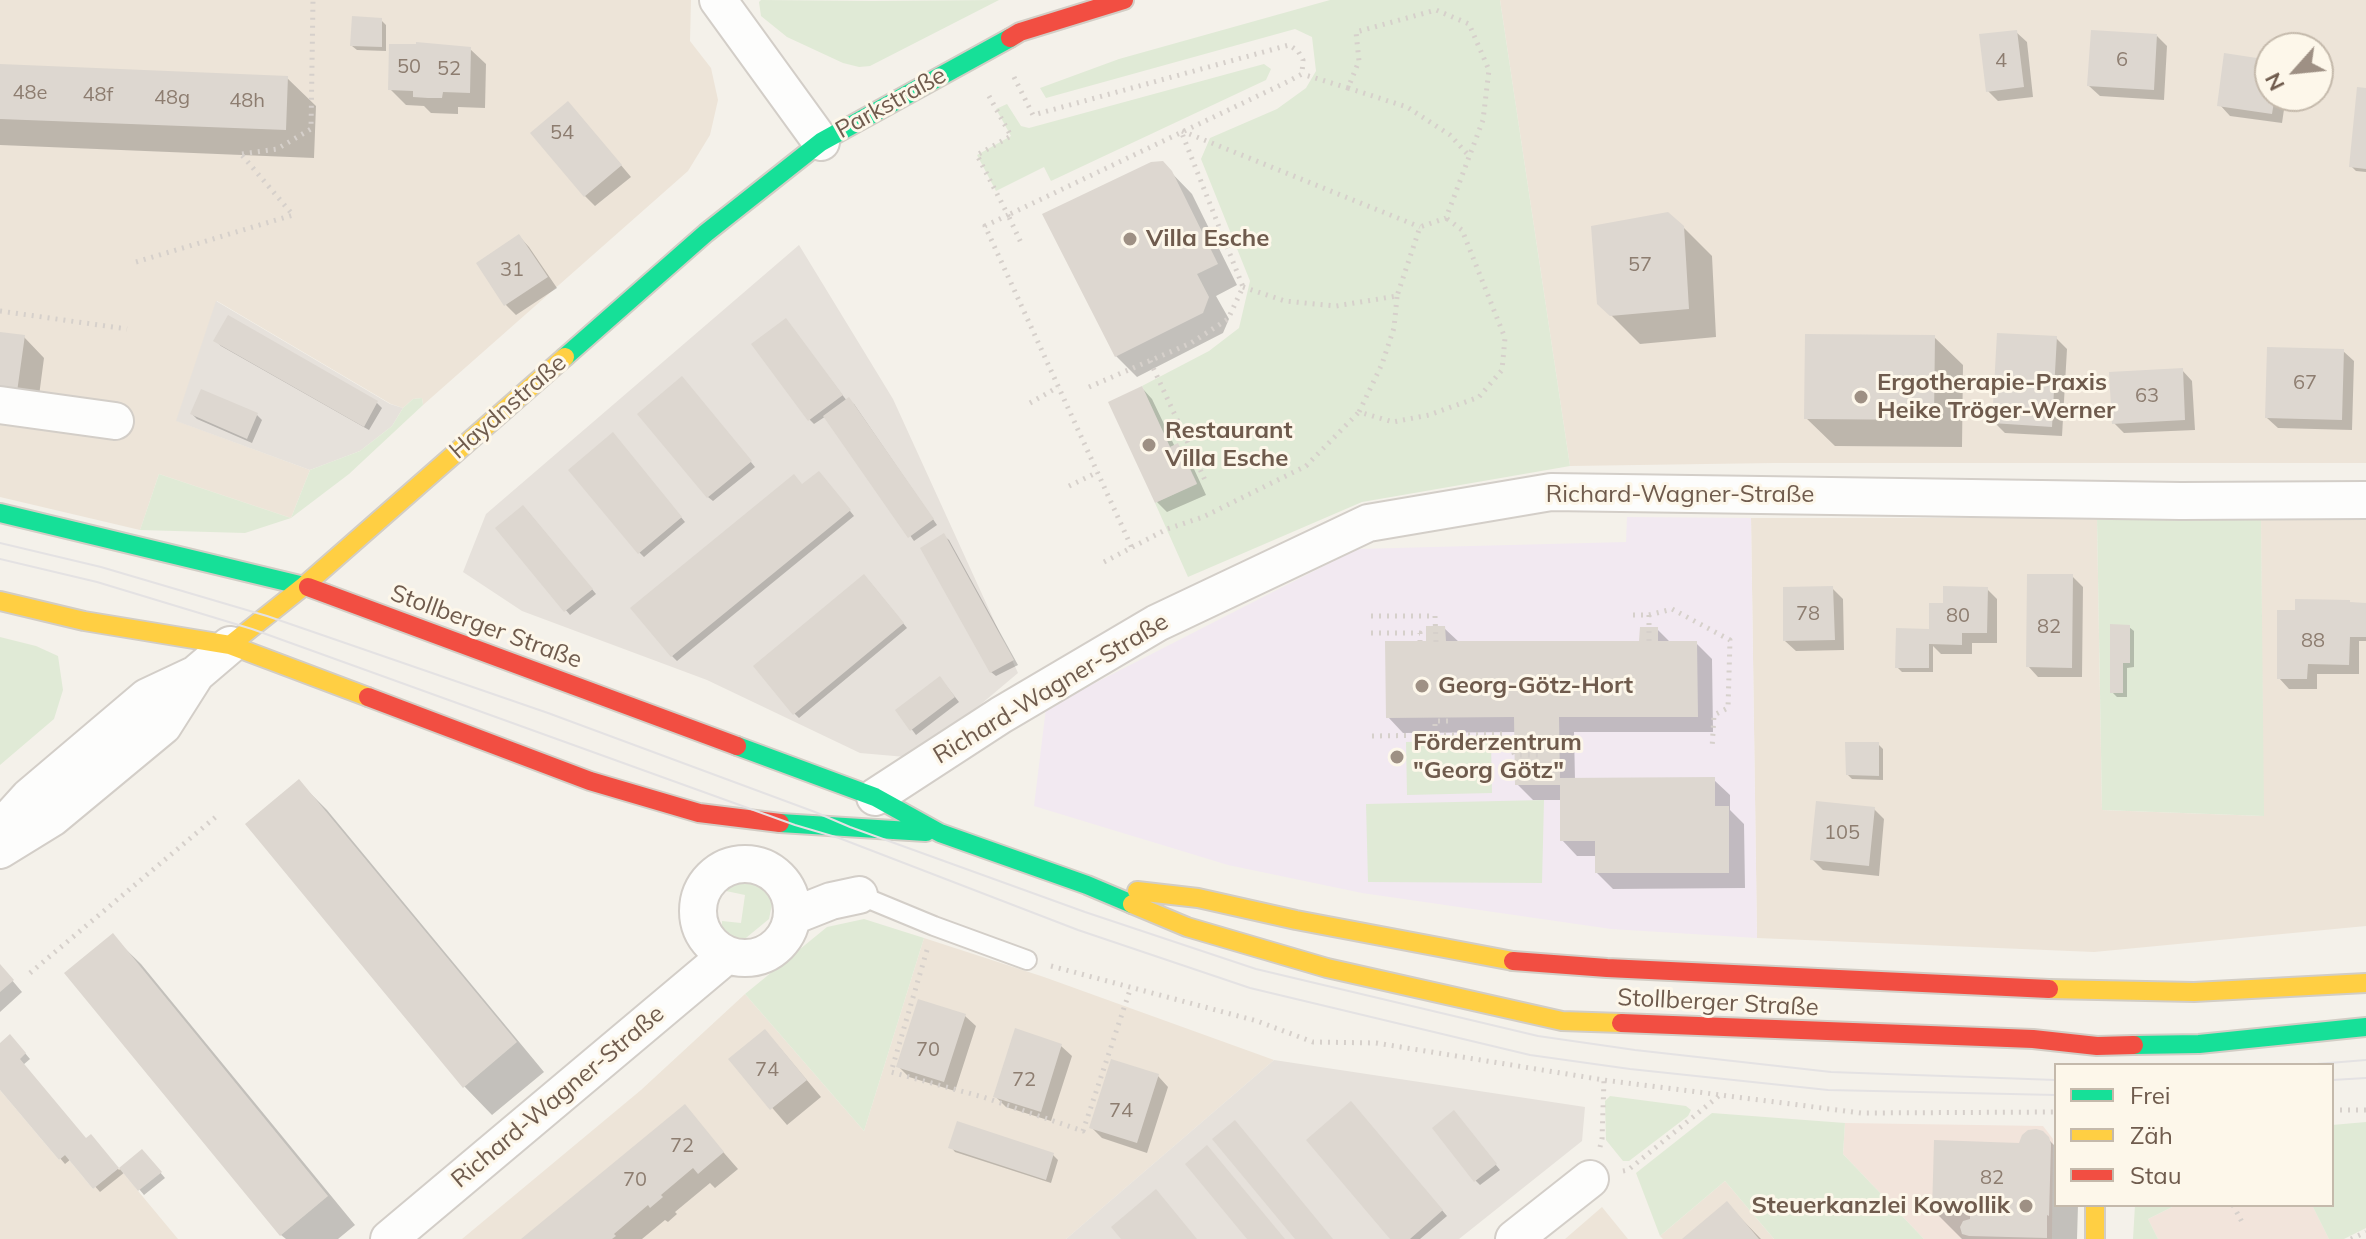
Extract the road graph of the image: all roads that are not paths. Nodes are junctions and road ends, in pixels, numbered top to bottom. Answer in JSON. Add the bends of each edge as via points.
{"nodes":[{"id":1,"x":718,"y":0,"type":"edge"},
{"id":2,"x":1124,"y":0,"type":"edge"},
{"id":3,"x":821,"y":142,"type":"junction"},
{"id":4,"x":0,"y":405,"type":"edge"},
{"id":5,"x":115,"y":421,"type":"dead end"},
{"id":6,"x":2366,"y":500,"type":"edge"},
{"id":7,"x":0,"y":513,"type":"edge"},
{"id":8,"x":304,"y":586,"type":"junction"},
{"id":9,"x":0,"y":601,"type":"edge"},
{"id":10,"x":230,"y":645,"type":"junction"},
{"id":11,"x":196,"y":674,"type":"junction"},
{"id":12,"x":875,"y":797,"type":"junction"},
{"id":13,"x":0,"y":829,"type":"edge"},
{"id":14,"x":940,"y":833,"type":"junction"},
{"id":15,"x":0,"y":850,"type":"edge"},
{"id":16,"x":1087,"y":885,"type":"junction"},
{"id":17,"x":859,"y":895,"type":"joint"},
{"id":18,"x":793,"y":916,"type":"junction"},
{"id":19,"x":727,"y":955,"type":"junction"},
{"id":20,"x":1027,"y":960,"type":"dead end"},
{"id":21,"x":2366,"y":983,"type":"edge"},
{"id":22,"x":2366,"y":1027,"type":"edge"},
{"id":23,"x":2097,"y":1048,"type":"edge"},
{"id":24,"x":1590,"y":1179,"type":"road end"},
{"id":25,"x":2095,"y":1207,"type":"edge"},
{"id":26,"x":389,"y":1239,"type":"edge"},
{"id":27,"x":1514,"y":1239,"type":"edge"},
{"id":28,"x":2095,"y":1239,"type":"edge"}],
"edges":[{"from":1,"to":3,"type":"street","name":"Parkstraße"},
{"from":2,"to":3,"type":"main road","name":"Parkstraße","via":[[1020,32]]},
{"from":3,"to":8,"type":"main road","name":"Haydnstraße","via":[[706,233]]},
{"from":4,"to":5,"type":"street"},
{"from":6,"to":12,"type":"street","name":"Richard-Wagner-Straße","via":[[1551,492],[1368,523],[1157,623]]},
{"from":7,"to":8,"type":"main road","name":"Stollberger Straße"},
{"from":8,"to":10,"type":"main road","name":"Haydnstraße"},
{"from":8,"to":12,"type":"main road","name":"Stollberger Straße"},
{"from":9,"to":10,"type":"main road","name":"Stollberger Straße"},
{"from":10,"to":11,"type":"street","name":"Haydnstraße"},
{"from":10,"to":14,"type":"main road","name":"Stollberger Straße","via":[[590,781],[699,813],[795,825]]},
{"from":11,"to":13,"type":"street","name":"Haydnstraße","via":[[147,697],[29,797]]},
{"from":11,"to":15,"type":"street","name":"Haydnstraße","via":[[163,726],[52,818]]},
{"from":12,"to":14,"type":"main road","name":"Stollberger Straße"},
{"from":14,"to":16,"type":"main road","name":"Stollberger Straße"},
{"from":16,"to":21,"type":"main road","name":"Stollberger Straße","via":[[1198,898],[1509,961],[2097,998]]},
{"from":16,"to":23,"type":"main road","name":"Stollberger Straße","via":[[1187,927],[1285,956],[1562,1021],[2033,1039]]},
{"from":17,"to":18,"type":"street"},
{"from":17,"to":20,"type":"lane"},
{"from":18,"to":19,"type":"street","via":[[785,938],[763,956]]},
{"from":18,"to":19,"type":"street","via":[[785,885],[766,868],[745,864],[719,871],[703,889],[698,919],[707,941]]},
{"from":19,"to":26,"type":"street","name":"Richard-Wagner-Straße"},
{"from":22,"to":23,"type":"main road","name":"Stollberger Straße"},
{"from":24,"to":27,"type":"street"},
{"from":25,"to":28,"type":"main road"}]}
